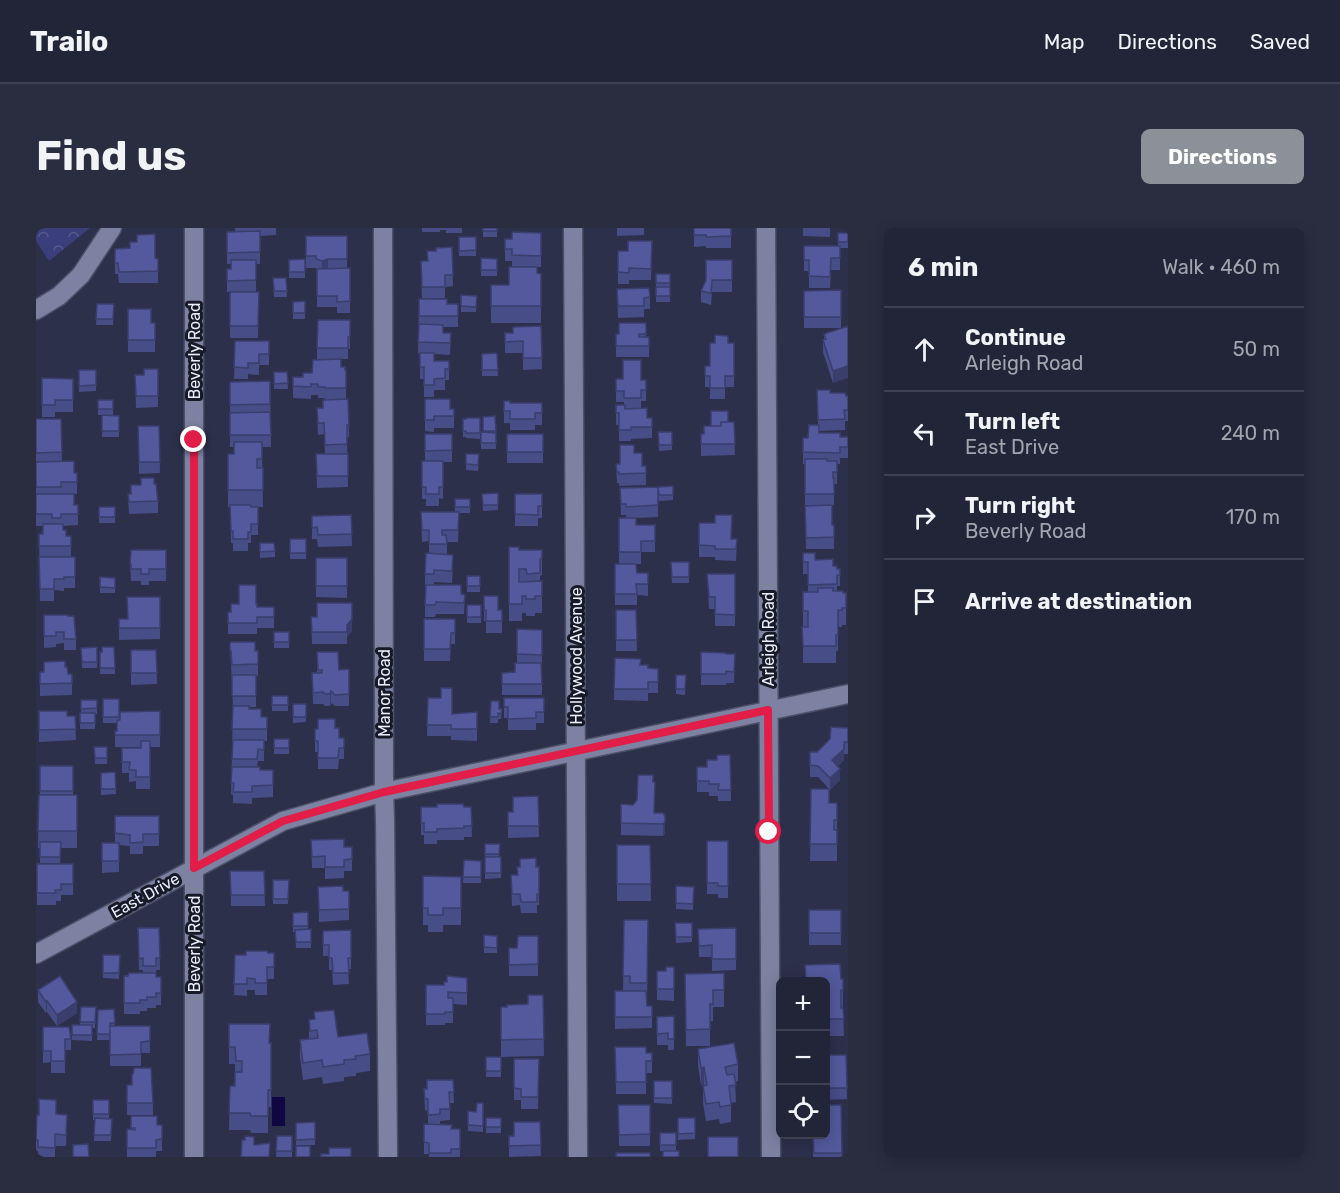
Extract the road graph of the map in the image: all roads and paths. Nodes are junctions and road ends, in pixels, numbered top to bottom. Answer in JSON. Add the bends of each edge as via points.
{"nodes":[{"id":1,"x":112,"y":228,"type":"edge"},
{"id":2,"x":194,"y":228,"type":"edge"},
{"id":3,"x":383,"y":228,"type":"edge"},
{"id":4,"x":573,"y":228,"type":"edge"},
{"id":5,"x":766,"y":228,"type":"edge"},
{"id":6,"x":36,"y":310,"type":"edge"},
{"id":7,"x":848,"y":694,"type":"edge"},
{"id":8,"x":768,"y":710,"type":"junction"},
{"id":9,"x":577,"y":751,"type":"junction"},
{"id":10,"x":384,"y":792,"type":"junction"},
{"id":11,"x":194,"y":868,"type":"junction"},
{"id":12,"x":36,"y":954,"type":"edge"},
{"id":13,"x":194,"y":1157,"type":"edge"},
{"id":14,"x":388,"y":1157,"type":"edge"},
{"id":15,"x":578,"y":1157,"type":"edge"},
{"id":16,"x":771,"y":1157,"type":"edge"}],
"edges":[{"from":1,"to":6,"type":"street","via":[[81,275],[59,296]]},
{"from":2,"to":11,"type":"street","name":"Beverly Road"},
{"from":3,"to":10,"type":"street","name":"Manor Road"},
{"from":4,"to":9,"type":"street","name":"Hollywood Avenue"},
{"from":5,"to":8,"type":"street","name":"Arleigh Road"},
{"from":7,"to":8,"type":"street","name":"East Drive"},
{"from":8,"to":9,"type":"street","name":"East Drive"},
{"from":8,"to":16,"type":"street","name":"Arleigh Road"},
{"from":9,"to":10,"type":"street","name":"East Drive"},
{"from":9,"to":15,"type":"street","name":"Hollywood Avenue"},
{"from":10,"to":11,"type":"street","name":"East Drive","via":[[283,821]]},
{"from":10,"to":14,"type":"street","name":"Manor Road"},
{"from":11,"to":12,"type":"street","name":"East Drive"},
{"from":11,"to":13,"type":"street","name":"Beverly Road"}]}
